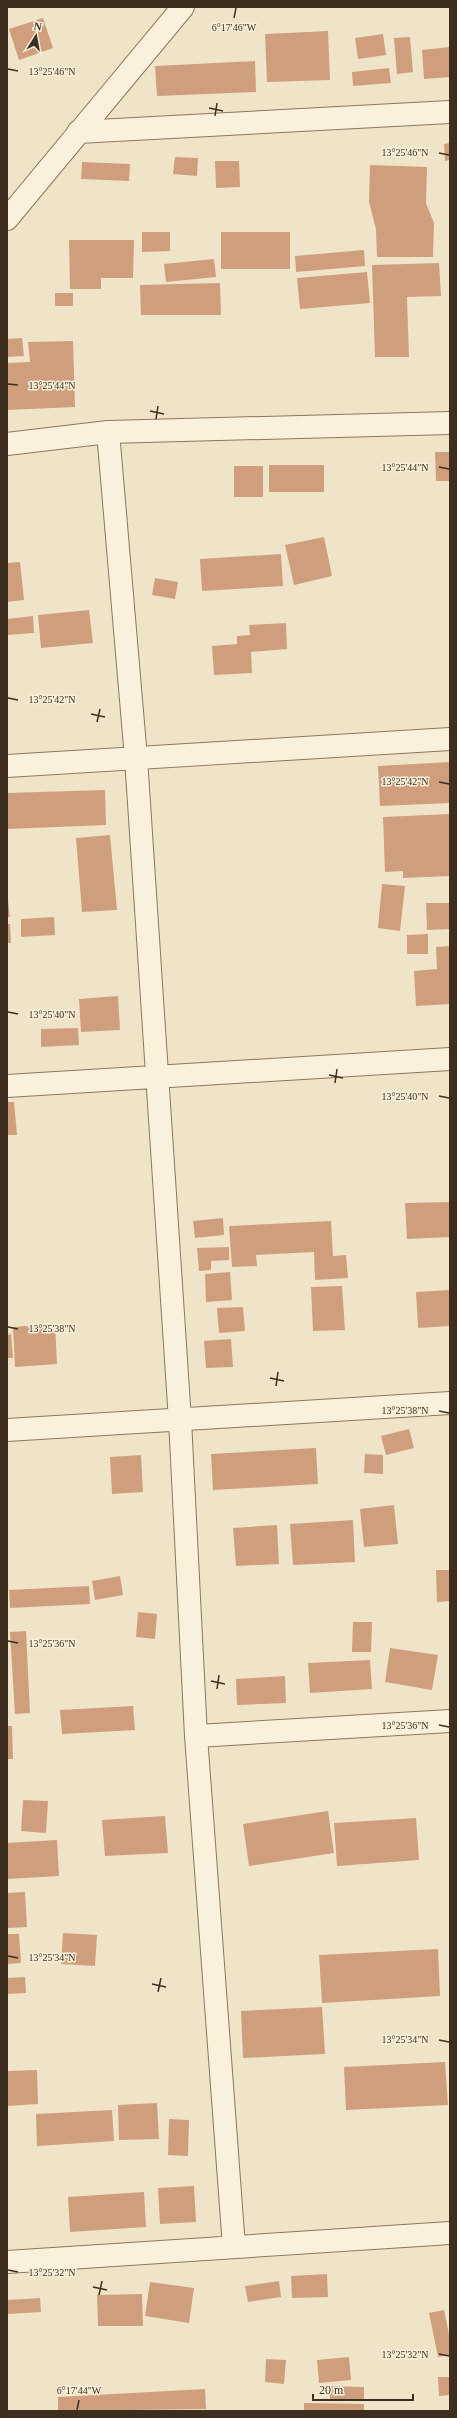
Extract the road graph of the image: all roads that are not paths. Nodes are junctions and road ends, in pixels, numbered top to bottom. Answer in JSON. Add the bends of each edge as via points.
{"nodes":[{"id":1,"x":182,"y":7,"type":"edge"},
{"id":2,"x":450,"y":112,"type":"edge"},
{"id":3,"x":78,"y":132,"type":"junction"},
{"id":4,"x":7,"y":219,"type":"edge"},
{"id":5,"x":450,"y":423,"type":"edge"},
{"id":6,"x":108,"y":432,"type":"junction"},
{"id":7,"x":7,"y":444,"type":"edge"},
{"id":8,"x":450,"y":739,"type":"edge"},
{"id":9,"x":136,"y":758,"type":"junction"},
{"id":10,"x":7,"y":766,"type":"edge"},
{"id":11,"x":450,"y":1059,"type":"edge"},
{"id":12,"x":158,"y":1077,"type":"junction"},
{"id":13,"x":7,"y":1086,"type":"edge"},
{"id":14,"x":450,"y":1403,"type":"edge"},
{"id":15,"x":180,"y":1420,"type":"junction"},
{"id":16,"x":7,"y":1430,"type":"edge"},
{"id":17,"x":450,"y":1721,"type":"edge"},
{"id":18,"x":196,"y":1736,"type":"junction"},
{"id":19,"x":450,"y":2233,"type":"edge"},
{"id":20,"x":234,"y":2247,"type":"junction"},
{"id":21,"x":7,"y":2262,"type":"edge"}],
"edges":[{"from":1,"to":3,"type":"street"},
{"from":2,"to":3,"type":"street"},
{"from":3,"to":4,"type":"street"},
{"from":5,"to":6,"type":"street"},
{"from":6,"to":7,"type":"street"},
{"from":6,"to":9,"type":"street"},
{"from":8,"to":9,"type":"street"},
{"from":9,"to":10,"type":"street"},
{"from":9,"to":12,"type":"street"},
{"from":11,"to":12,"type":"street"},
{"from":12,"to":13,"type":"street"},
{"from":12,"to":15,"type":"street"},
{"from":14,"to":15,"type":"street"},
{"from":15,"to":16,"type":"street"},
{"from":15,"to":18,"type":"street"},
{"from":17,"to":18,"type":"street"},
{"from":18,"to":20,"type":"street"},
{"from":19,"to":20,"type":"street"},
{"from":20,"to":21,"type":"street"}]}
